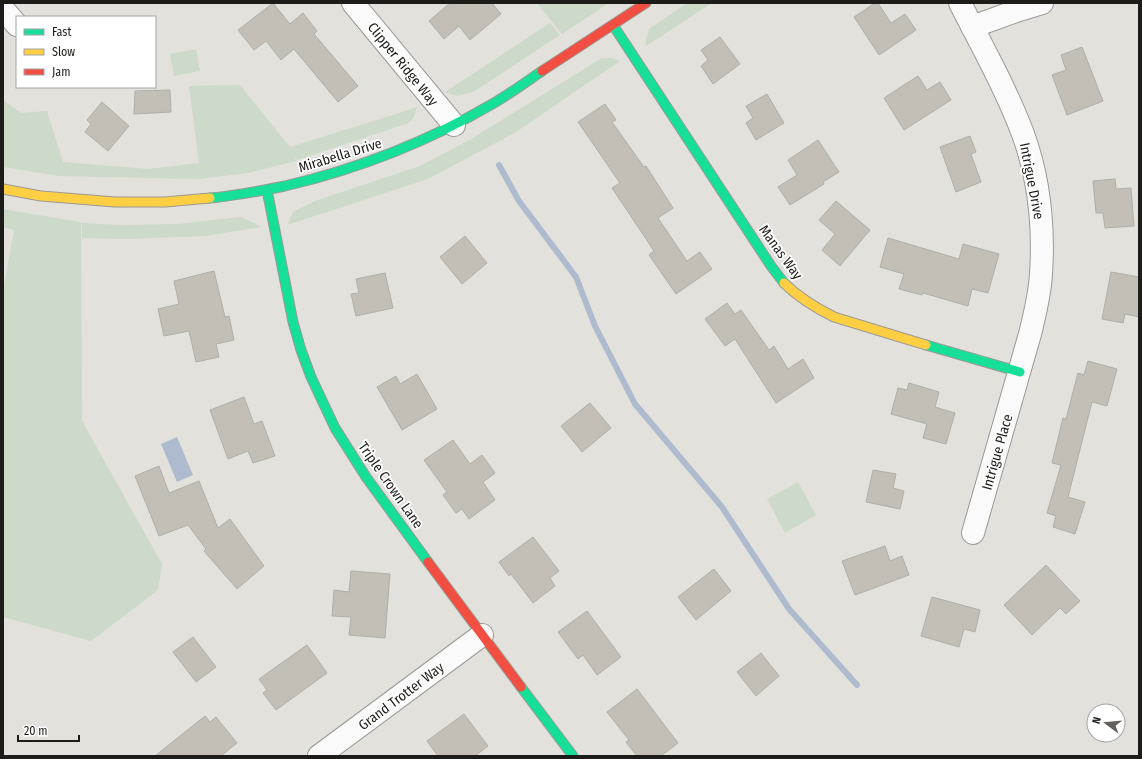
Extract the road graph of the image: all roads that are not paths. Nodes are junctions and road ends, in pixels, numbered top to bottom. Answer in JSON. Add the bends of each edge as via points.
{"nodes":[{"id":1,"x":353,"y":3,"type":"edge"},
{"id":2,"x":646,"y":3,"type":"edge"},
{"id":3,"x":960,"y":3,"type":"edge"},
{"id":4,"x":1042,"y":3,"type":"edge"},
{"id":5,"x":3,"y":9,"type":"edge"},
{"id":6,"x":16,"y":24,"type":"edge"},
{"id":7,"x":613,"y":25,"type":"junction"},
{"id":8,"x":972,"y":27,"type":"junction"},
{"id":9,"x":454,"y":125,"type":"junction"},
{"id":10,"x":3,"y":189,"type":"edge"},
{"id":11,"x":267,"y":190,"type":"junction"},
{"id":12,"x":1020,"y":372,"type":"junction"},
{"id":13,"x":973,"y":533,"type":"dead end"},
{"id":14,"x":482,"y":635,"type":"junction"},
{"id":15,"x":319,"y":756,"type":"edge"},
{"id":16,"x":573,"y":756,"type":"edge"}],
"edges":[{"from":1,"to":9,"type":"street","name":"Clipper Ridge Way"},
{"from":2,"to":7,"type":"street","name":"Mirabella Drive"},
{"from":3,"to":8,"type":"street","name":"Intrigue Drive"},
{"from":4,"to":8,"type":"street"},
{"from":5,"to":6,"type":"street"},
{"from":7,"to":9,"type":"street","name":"Mirabella Drive","via":[[488,107]]},
{"from":7,"to":12,"type":"street","name":"Manas Way","via":[[771,266],[793,292],[820,310],[848,322]]},
{"from":8,"to":12,"type":"street","name":"Intrigue Drive","via":[[1010,102],[1023,135],[1040,204],[1041,275]]},
{"from":9,"to":11,"type":"street","name":"Mirabella Drive","via":[[388,156],[326,176]]},
{"from":10,"to":11,"type":"street","name":"Mirabella Drive","via":[[85,201],[124,203],[193,201]]},
{"from":11,"to":14,"type":"street","name":"Triple Crown Lane","via":[[293,322],[301,350],[335,428],[366,477]]},
{"from":12,"to":13,"type":"street","name":"Intrigue Place"},
{"from":14,"to":15,"type":"street","name":"Grand Trotter Way"},
{"from":14,"to":16,"type":"street","name":"Triple Crown Lane"}]}
